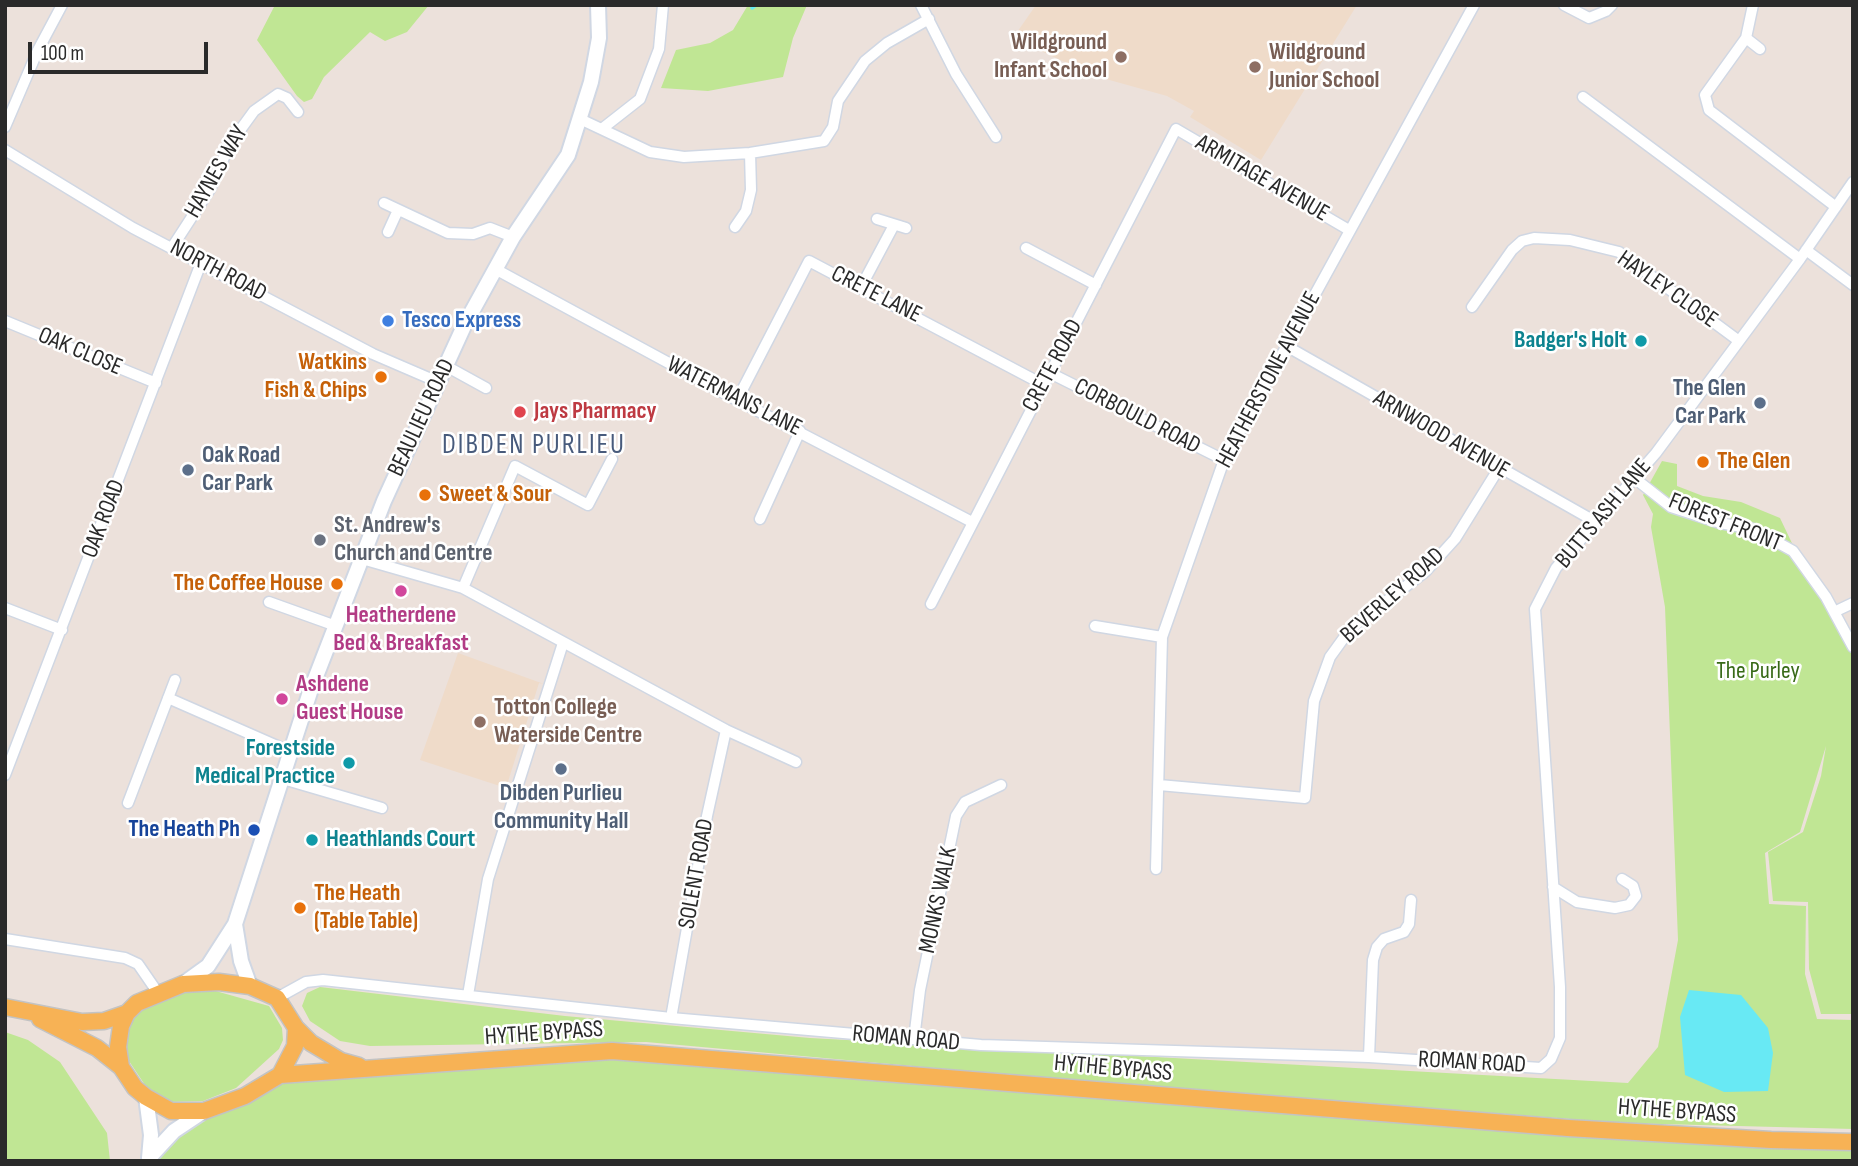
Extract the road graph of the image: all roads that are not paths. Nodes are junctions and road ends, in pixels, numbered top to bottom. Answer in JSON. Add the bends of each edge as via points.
{"nodes":[{"id":1,"x":62,"y":5,"type":"edge"},
{"id":2,"x":598,"y":5,"type":"edge"},
{"id":3,"x":663,"y":5,"type":"edge"},
{"id":4,"x":921,"y":5,"type":"edge"},
{"id":5,"x":1474,"y":5,"type":"edge"},
{"id":6,"x":1564,"y":5,"type":"edge"},
{"id":7,"x":1612,"y":5,"type":"edge"},
{"id":8,"x":1753,"y":5,"type":"edge"},
{"id":9,"x":929,"y":19,"type":"junction"},
{"id":10,"x":1746,"y":38,"type":"junction"},
{"id":11,"x":1760,"y":49,"type":"dead end"},
{"id":12,"x":1583,"y":97,"type":"dead end"},
{"id":13,"x":298,"y":112,"type":"dead end"},
{"id":14,"x":580,"y":119,"type":"junction"},
{"id":15,"x":5,"y":127,"type":"edge"},
{"id":16,"x":603,"y":128,"type":"junction"},
{"id":17,"x":1175,"y":129,"type":"joint"},
{"id":18,"x":996,"y":137,"type":"dead end"},
{"id":19,"x":5,"y":150,"type":"edge"},
{"id":20,"x":750,"y":153,"type":"junction"},
{"id":21,"x":1853,"y":182,"type":"edge"},
{"id":22,"x":384,"y":203,"type":"dead end"},
{"id":23,"x":1836,"y":207,"type":"junction"},
{"id":24,"x":398,"y":210,"type":"junction"},
{"id":25,"x":877,"y":219,"type":"dead end"},
{"id":26,"x":894,"y":225,"type":"junction"},
{"id":27,"x":735,"y":227,"type":"dead end"},
{"id":28,"x":906,"y":228,"type":"dead end"},
{"id":29,"x":1349,"y":230,"type":"junction"},
{"id":30,"x":388,"y":232,"type":"dead end"},
{"id":31,"x":513,"y":237,"type":"junction"},
{"id":32,"x":173,"y":246,"type":"junction"},
{"id":33,"x":1026,"y":247,"type":"dead end"},
{"id":34,"x":1803,"y":254,"type":"junction"},
{"id":35,"x":201,"y":262,"type":"junction"},
{"id":36,"x":497,"y":270,"type":"junction"},
{"id":37,"x":1096,"y":285,"type":"junction"},
{"id":38,"x":1853,"y":285,"type":"edge"},
{"id":39,"x":861,"y":287,"type":"junction"},
{"id":40,"x":1472,"y":307,"type":"dead end"},
{"id":41,"x":5,"y":321,"type":"edge"},
{"id":42,"x":1739,"y":341,"type":"junction"},
{"id":43,"x":1288,"y":347,"type":"junction"},
{"id":44,"x":446,"y":366,"type":"junction"},
{"id":45,"x":1050,"y":373,"type":"junction"},
{"id":46,"x":438,"y":382,"type":"junction"},
{"id":47,"x":156,"y":383,"type":"junction"},
{"id":48,"x":1044,"y":385,"type":"junction"},
{"id":49,"x":486,"y":388,"type":"dead end"},
{"id":50,"x":737,"y":400,"type":"junction"},
{"id":51,"x":800,"y":431,"type":"junction"},
{"id":52,"x":612,"y":459,"type":"dead end"},
{"id":53,"x":1224,"y":460,"type":"junction"},
{"id":54,"x":1499,"y":468,"type":"junction"},
{"id":55,"x":1633,"y":477,"type":"junction"},
{"id":56,"x":760,"y":519,"type":"dead end"},
{"id":57,"x":1596,"y":522,"type":"junction"},
{"id":58,"x":972,"y":523,"type":"junction"},
{"id":59,"x":362,"y":559,"type":"junction"},
{"id":60,"x":463,"y":588,"type":"junction"},
{"id":61,"x":269,"y":602,"type":"dead end"},
{"id":62,"x":1853,"y":603,"type":"edge"},
{"id":63,"x":931,"y":604,"type":"dead end"},
{"id":64,"x":5,"y":608,"type":"edge"},
{"id":65,"x":1834,"y":612,"type":"junction"},
{"id":66,"x":336,"y":626,"type":"junction"},
{"id":67,"x":1095,"y":626,"type":"dead end"},
{"id":68,"x":62,"y":630,"type":"junction"},
{"id":69,"x":1162,"y":638,"type":"junction"},
{"id":70,"x":563,"y":643,"type":"junction"},
{"id":71,"x":1853,"y":647,"type":"edge"},
{"id":72,"x":175,"y":680,"type":"dead end"},
{"id":73,"x":168,"y":698,"type":"junction"},
{"id":74,"x":726,"y":730,"type":"junction"},
{"id":75,"x":291,"y":752,"type":"junction"},
{"id":76,"x":796,"y":762,"type":"dead end"},
{"id":77,"x":5,"y":775,"type":"edge"},
{"id":78,"x":283,"y":779,"type":"junction"},
{"id":79,"x":1001,"y":785,"type":"dead end"},
{"id":80,"x":1160,"y":785,"type":"junction"},
{"id":81,"x":128,"y":803,"type":"dead end"},
{"id":82,"x":382,"y":808,"type":"dead end"},
{"id":83,"x":1156,"y":869,"type":"dead end"},
{"id":84,"x":1622,"y":879,"type":"dead end"},
{"id":85,"x":1553,"y":887,"type":"junction"},
{"id":86,"x":1411,"y":900,"type":"dead end"},
{"id":87,"x":235,"y":924,"type":"junction"},
{"id":88,"x":5,"y":939,"type":"edge"},
{"id":89,"x":183,"y":984,"type":"junction"},
{"id":90,"x":250,"y":986,"type":"junction"},
{"id":91,"x":158,"y":993,"type":"junction"},
{"id":92,"x":468,"y":995,"type":"junction"},
{"id":93,"x":277,"y":998,"type":"junction"},
{"id":94,"x":5,"y":1007,"type":"edge"},
{"id":95,"x":29,"y":1013,"type":"junction"},
{"id":96,"x":127,"y":1013,"type":"junction"},
{"id":97,"x":670,"y":1017,"type":"junction"},
{"id":98,"x":296,"y":1028,"type":"junction"},
{"id":99,"x":914,"y":1039,"type":"junction"},
{"id":100,"x":1369,"y":1057,"type":"junction"},
{"id":101,"x":121,"y":1067,"type":"junction"},
{"id":102,"x":1541,"y":1068,"type":"joint"},
{"id":103,"x":369,"y":1070,"type":"junction"},
{"id":104,"x":280,"y":1075,"type":"junction"},
{"id":105,"x":146,"y":1097,"type":"junction"},
{"id":106,"x":204,"y":1111,"type":"junction"},
{"id":107,"x":1853,"y":1142,"type":"edge"},
{"id":108,"x":148,"y":1159,"type":"edge"}],
"edges":[{"from":1,"to":15,"type":"street"},
{"from":2,"to":14,"type":"street","name":"BEAULIEU ROAD","via":[[599,38]]},
{"from":3,"to":16,"type":"street","via":[[659,49],[640,99]]},
{"from":4,"to":9,"type":"street"},
{"from":5,"to":29,"type":"street","name":"HEATHERSTONE AVENUE"},
{"from":6,"to":7,"type":"street","via":[[1589,18]]},
{"from":8,"to":10,"type":"street"},
{"from":9,"to":18,"type":"street","via":[[956,74]]},
{"from":9,"to":20,"type":"street","via":[[865,61],[838,102],[833,127],[824,141]]},
{"from":10,"to":11,"type":"street"},
{"from":10,"to":23,"type":"street","via":[[1705,95],[1709,110]]},
{"from":12,"to":34,"type":"street"},
{"from":13,"to":32,"type":"street","name":"HAYNES WAY","via":[[278,94],[254,111],[230,144],[210,189]]},
{"from":14,"to":16,"type":"street"},
{"from":14,"to":31,"type":"street","name":"BEAULIEU ROAD","via":[[568,155]]},
{"from":16,"to":20,"type":"street","via":[[650,152],[684,157]]},
{"from":17,"to":29,"type":"street","name":"ARMITAGE AVENUE"},
{"from":17,"to":37,"type":"street","name":"CRETE ROAD"},
{"from":19,"to":32,"type":"street","name":"NORTH ROAD","via":[[133,228]]},
{"from":20,"to":27,"type":"street","via":[[751,190],[746,211]]},
{"from":21,"to":23,"type":"street","name":"BUTTS ASH LANE"},
{"from":22,"to":24,"type":"street"},
{"from":23,"to":34,"type":"street","name":"BUTTS ASH LANE"},
{"from":24,"to":30,"type":"street"},
{"from":24,"to":31,"type":"street","via":[[448,233],[473,234],[491,228]]},
{"from":25,"to":26,"type":"street"},
{"from":26,"to":28,"type":"street"},
{"from":26,"to":39,"type":"street"},
{"from":29,"to":43,"type":"street","name":"HEATHERSTONE AVENUE"},
{"from":31,"to":36,"type":"street","name":"BEAULIEU ROAD"},
{"from":32,"to":35,"type":"street","name":"NORTH ROAD"},
{"from":33,"to":37,"type":"street"},
{"from":34,"to":38,"type":"street"},
{"from":34,"to":42,"type":"street","name":"BUTTS ASH LANE"},
{"from":35,"to":46,"type":"street","name":"NORTH ROAD","via":[[373,354]]},
{"from":35,"to":47,"type":"street","name":"OAK ROAD"},
{"from":36,"to":44,"type":"street","name":"BEAULIEU ROAD"},
{"from":36,"to":50,"type":"street","name":"WATERMANS LANE"},
{"from":37,"to":45,"type":"street","name":"CRETE ROAD"},
{"from":39,"to":48,"type":"street","name":"CRETE LANE"},
{"from":39,"to":50,"type":"street","name":"CRETE LANE","via":[[809,261]]},
{"from":40,"to":42,"type":"street","name":"HAYLEY CLOSE","via":[[1522,241],[1570,240],[1619,253]]},
{"from":41,"to":47,"type":"street","name":"OAK CLOSE"},
{"from":42,"to":55,"type":"street","name":"BUTTS ASH LANE"},
{"from":43,"to":53,"type":"street","name":"HEATHERSTONE AVENUE"},
{"from":43,"to":54,"type":"street","name":"ARNWOOD AVENUE"},
{"from":44,"to":46,"type":"street","name":"BEAULIEU ROAD"},
{"from":44,"to":49,"type":"street"},
{"from":45,"to":48,"type":"street","name":"CRETE ROAD"},
{"from":45,"to":53,"type":"street","name":"CORBOULD ROAD"},
{"from":46,"to":59,"type":"street","name":"BEAULIEU ROAD"},
{"from":47,"to":68,"type":"street","name":"OAK ROAD"},
{"from":48,"to":58,"type":"street","name":"CRETE ROAD"},
{"from":50,"to":51,"type":"street","name":"WATERMANS LANE"},
{"from":51,"to":56,"type":"street"},
{"from":51,"to":58,"type":"street","name":"WATERMANS LANE"},
{"from":52,"to":60,"type":"street","via":[[588,505],[515,466]]},
{"from":53,"to":69,"type":"street","name":"HEATHERSTONE AVENUE"},
{"from":54,"to":57,"type":"street","name":"ARNWOOD AVENUE"},
{"from":54,"to":80,"type":"street","name":"BEVERLEY ROAD","via":[[1441,555],[1351,628],[1330,657],[1314,701],[1305,798]]},
{"from":55,"to":57,"type":"street","name":"BUTTS ASH LANE"},
{"from":55,"to":65,"type":"street","name":"FOREST FRONT","via":[[1671,507],[1753,529],[1780,542],[1803,562]]},
{"from":57,"to":85,"type":"street","name":"BUTTS ASH LANE","via":[[1556,568],[1535,609]]},
{"from":58,"to":63,"type":"street","name":"CRETE ROAD"},
{"from":59,"to":60,"type":"street"},
{"from":59,"to":66,"type":"street","name":"BEAULIEU ROAD"},
{"from":60,"to":70,"type":"street"},
{"from":61,"to":66,"type":"street"},
{"from":62,"to":65,"type":"street"},
{"from":64,"to":68,"type":"street"},
{"from":65,"to":71,"type":"street","name":"FOREST FRONT"},
{"from":66,"to":75,"type":"street","name":"BEAULIEU ROAD"},
{"from":67,"to":69,"type":"street"},
{"from":68,"to":77,"type":"street","name":"OAK ROAD"},
{"from":69,"to":80,"type":"street","name":"HEATHERSTONE AVENUE"},
{"from":70,"to":74,"type":"street"},
{"from":70,"to":92,"type":"street","via":[[488,878]]},
{"from":72,"to":73,"type":"street"},
{"from":73,"to":75,"type":"street"},
{"from":73,"to":81,"type":"street"},
{"from":74,"to":76,"type":"street"},
{"from":74,"to":97,"type":"street","name":"SOLENT ROAD"},
{"from":75,"to":78,"type":"street","name":"BEAULIEU ROAD"},
{"from":78,"to":82,"type":"street"},
{"from":78,"to":87,"type":"street","name":"BEAULIEU ROAD"},
{"from":79,"to":99,"type":"street","name":"MONKS WALK","via":[[965,802],[956,816]]},
{"from":80,"to":83,"type":"street","name":"HEATHERSTONE AVENUE"},
{"from":84,"to":85,"type":"street","via":[[1633,886],[1636,896],[1629,905],[1615,908],[1577,902]]},
{"from":85,"to":102,"type":"street","name":"BUTTS ASH LANE","via":[[1560,1038],[1551,1059]]},
{"from":86,"to":100,"type":"street","via":[[1404,932],[1384,939],[1373,960]]},
{"from":87,"to":89,"type":"street","name":"BEAULIEU ROAD","via":[[208,966]]},
{"from":87,"to":90,"type":"street","name":"BEAULIEU ROAD"},
{"from":88,"to":91,"type":"street","via":[[125,958],[138,964]]},
{"from":89,"to":90,"type":"main road"},
{"from":89,"to":91,"type":"main road"},
{"from":90,"to":93,"type":"main road"},
{"from":91,"to":96,"type":"main road"},
{"from":92,"to":93,"type":"street","name":"ROMAN ROAD","via":[[323,980],[306,982]]},
{"from":92,"to":97,"type":"street","name":"ROMAN ROAD"},
{"from":93,"to":98,"type":"main road"},
{"from":94,"to":95,"type":"main road"},
{"from":95,"to":96,"type":"main road","via":[[82,1022]]},
{"from":95,"to":101,"type":"main road","via":[[97,1048]]},
{"from":96,"to":101,"type":"main road","via":[[118,1037]]},
{"from":97,"to":99,"type":"street","name":"ROMAN ROAD"},
{"from":98,"to":103,"type":"main road","name":"HYTHE BYPASS","via":[[326,1053]]},
{"from":98,"to":104,"type":"main road","via":[[295,1046]]},
{"from":99,"to":100,"type":"street","name":"ROMAN ROAD"},
{"from":100,"to":102,"type":"street","name":"ROMAN ROAD"},
{"from":101,"to":105,"type":"main road"},
{"from":103,"to":104,"type":"main road","name":"HYTHE BYPASS"},
{"from":103,"to":107,"type":"main road","name":"HYTHE BYPASS","via":[[612,1051],[1568,1128]]},
{"from":104,"to":106,"type":"main road","via":[[245,1096]]},
{"from":105,"to":106,"type":"main road","via":[[171,1111]]},
{"from":105,"to":108,"type":"street","via":[[151,1135]]},
{"from":106,"to":108,"type":"street","via":[[174,1131]]}]}
